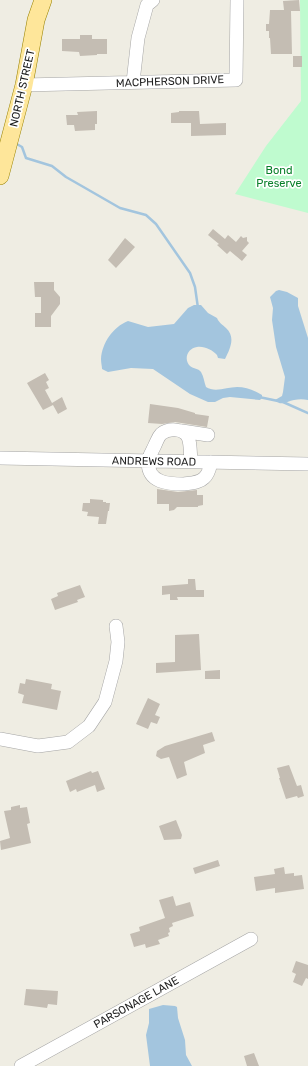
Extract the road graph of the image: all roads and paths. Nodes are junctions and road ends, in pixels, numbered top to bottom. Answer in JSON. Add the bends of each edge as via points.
{"nodes":[{"id":1,"x":42,"y":0,"type":"edge"},
{"id":2,"x":153,"y":0,"type":"edge"},
{"id":3,"x":237,"y":0,"type":"edge"},
{"id":4,"x":133,"y":82,"type":"junction"},
{"id":5,"x":24,"y":85,"type":"junction"},
{"id":6,"x":1,"y":169,"type":"edge"},
{"id":7,"x":182,"y":431,"type":"junction"},
{"id":8,"x":208,"y":435,"type":"dead end"},
{"id":9,"x":0,"y":458,"type":"edge"},
{"id":10,"x":148,"y":461,"type":"junction"},
{"id":11,"x":191,"y":461,"type":"junction"},
{"id":12,"x":211,"y":462,"type":"junction"},
{"id":13,"x":308,"y":464,"type":"edge"},
{"id":14,"x":116,"y":626,"type":"dead end"},
{"id":15,"x":0,"y":739,"type":"edge"},
{"id":16,"x":251,"y":939,"type":"dead end"},
{"id":17,"x":21,"y":1066,"type":"edge"}],
"edges":[{"from":1,"to":5,"type":"main road","name":"NORTH STREET"},
{"from":2,"to":4,"type":"street","via":[[147,5],[138,38]]},
{"from":3,"to":4,"type":"street","name":"MACPHERSON DRIVE","via":[[236,80]]},
{"from":4,"to":5,"type":"street","name":"MACPHERSON DRIVE"},
{"from":5,"to":6,"type":"main road","name":"NORTH STREET"},
{"from":7,"to":8,"type":"street"},
{"from":7,"to":10,"type":"street","via":[[162,433]]},
{"from":7,"to":11,"type":"street","via":[[187,436]]},
{"from":9,"to":10,"type":"street","name":"ANDREWS ROAD"},
{"from":10,"to":11,"type":"street","name":"ANDREWS ROAD"},
{"from":10,"to":12,"type":"street","via":[[154,477],[164,483],[174,484],[196,483],[202,480],[208,473]]},
{"from":11,"to":12,"type":"street","name":"ANDREWS ROAD"},
{"from":12,"to":13,"type":"street","name":"ANDREWS ROAD"},
{"from":14,"to":15,"type":"street","via":[[116,661],[105,702],[89,726],[68,742],[38,746]]},
{"from":16,"to":17,"type":"street","name":"PARSONAGE LANE"}]}
